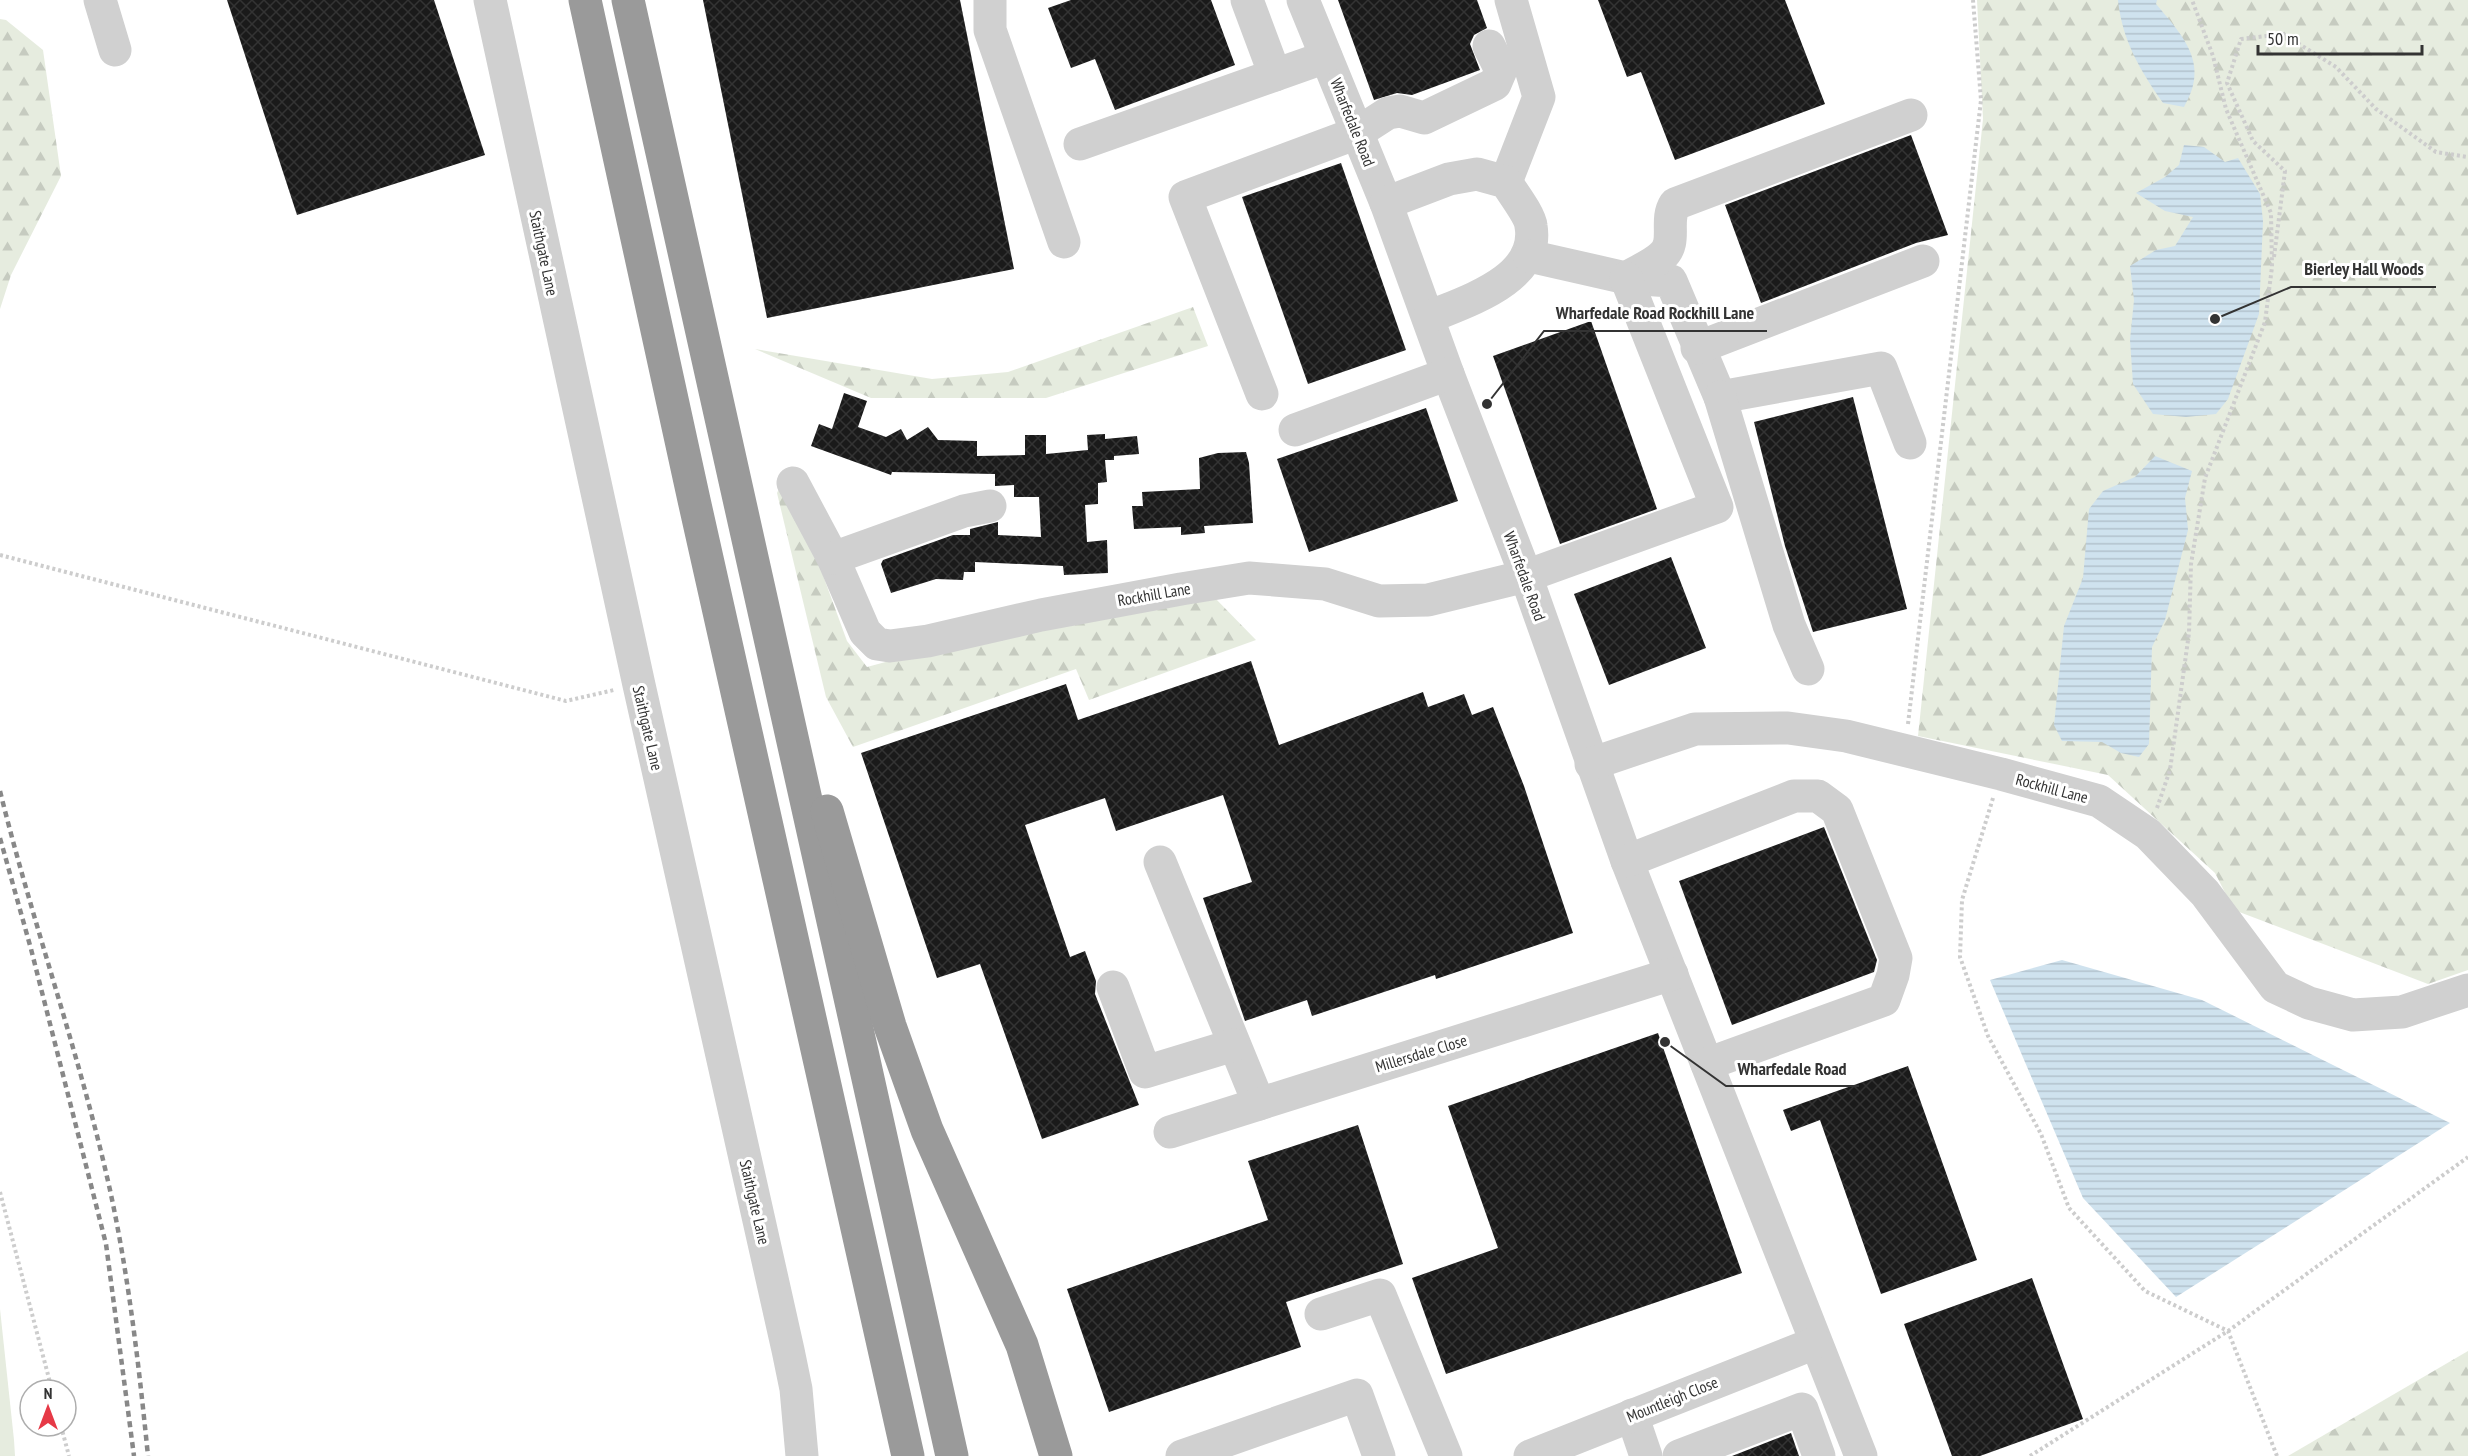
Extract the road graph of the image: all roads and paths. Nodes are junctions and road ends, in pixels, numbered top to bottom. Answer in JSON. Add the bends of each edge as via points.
{"nodes":[{"id":1,"x":100,"y":0,"type":"edge"},
{"id":2,"x":490,"y":0,"type":"edge"},
{"id":3,"x":585,"y":0,"type":"edge"},
{"id":4,"x":628,"y":0,"type":"edge"},
{"id":5,"x":990,"y":0,"type":"edge"},
{"id":6,"x":1247,"y":0,"type":"edge"},
{"id":7,"x":1303,"y":0,"type":"edge"},
{"id":8,"x":1511,"y":0,"type":"edge"},
{"id":9,"x":1973,"y":0,"type":"edge"},
{"id":10,"x":2192,"y":0,"type":"edge"},
{"id":11,"x":1489,"y":46,"type":"dead end"},
{"id":12,"x":114,"y":50,"type":"dead end"},
{"id":13,"x":1326,"y":57,"type":"junction"},
{"id":14,"x":1275,"y":75,"type":"junction"},
{"id":15,"x":1911,"y":115,"type":"dead end"},
{"id":16,"x":1358,"y":133,"type":"junction"},
{"id":17,"x":1080,"y":144,"type":"dead end"},
{"id":18,"x":2468,"y":157,"type":"edge"},
{"id":19,"x":1506,"y":182,"type":"junction"},
{"id":20,"x":1386,"y":203,"type":"junction"},
{"id":21,"x":1064,"y":242,"type":"dead end"},
{"id":22,"x":1529,"y":256,"type":"junction"},
{"id":23,"x":1923,"y":261,"type":"dead end"},
{"id":24,"x":2272,"y":267,"type":"junction"},
{"id":25,"x":1626,"y":278,"type":"junction"},
{"id":26,"x":1429,"y":317,"type":"junction"},
{"id":27,"x":1697,"y":348,"type":"junction"},
{"id":28,"x":1448,"y":374,"type":"junction"},
{"id":29,"x":1262,"y":394,"type":"dead end"},
{"id":30,"x":1719,"y":397,"type":"junction"},
{"id":31,"x":1295,"y":430,"type":"dead end"},
{"id":32,"x":1910,"y":442,"type":"dead end"},
{"id":33,"x":793,"y":483,"type":"dead end"},
{"id":34,"x":990,"y":506,"type":"dead end"},
{"id":35,"x":0,"y":555,"type":"edge"},
{"id":36,"x":833,"y":558,"type":"junction"},
{"id":37,"x":1526,"y":576,"type":"junction"},
{"id":38,"x":1808,"y":669,"type":"dead end"},
{"id":39,"x":639,"y":685,"type":"junction"},
{"id":40,"x":785,"y":707,"type":"junction"},
{"id":41,"x":1905,"y":751,"type":"junction"},
{"id":42,"x":1591,"y":765,"type":"junction"},
{"id":43,"x":2001,"y":774,"type":"junction"},
{"id":44,"x":2148,"y":834,"type":"junction"},
{"id":45,"x":1627,"y":861,"type":"junction"},
{"id":46,"x":1160,"y":862,"type":"dead end"},
{"id":47,"x":1672,"y":974,"type":"junction"},
{"id":48,"x":1113,"y":987,"type":"dead end"},
{"id":49,"x":2468,"y":990,"type":"edge"},
{"id":50,"x":1234,"y":1045,"type":"junction"},
{"id":51,"x":1707,"y":1065,"type":"junction"},
{"id":52,"x":1259,"y":1104,"type":"junction"},
{"id":53,"x":1170,"y":1132,"type":"dead end"},
{"id":54,"x":2468,"y":1157,"type":"edge"},
{"id":55,"x":0,"y":1192,"type":"edge"},
{"id":56,"x":1321,"y":1314,"type":"dead end"},
{"id":57,"x":2228,"y":1331,"type":"junction"},
{"id":58,"x":1815,"y":1343,"type":"junction"},
{"id":59,"x":49,"y":1378,"type":"edge"},
{"id":60,"x":1632,"y":1415,"type":"junction"},
{"id":61,"x":64,"y":1438,"type":"edge"},
{"id":62,"x":69,"y":1456,"type":"edge"},
{"id":63,"x":802,"y":1456,"type":"edge"},
{"id":64,"x":908,"y":1456,"type":"edge"},
{"id":65,"x":952,"y":1456,"type":"edge"},
{"id":66,"x":1056,"y":1456,"type":"edge"},
{"id":67,"x":1182,"y":1456,"type":"edge"},
{"id":68,"x":1379,"y":1456,"type":"edge"},
{"id":69,"x":1446,"y":1456,"type":"edge"},
{"id":70,"x":1530,"y":1456,"type":"edge"},
{"id":71,"x":1646,"y":1456,"type":"edge"},
{"id":72,"x":1679,"y":1456,"type":"edge"},
{"id":73,"x":1819,"y":1456,"type":"edge"},
{"id":74,"x":1861,"y":1456,"type":"edge"},
{"id":75,"x":2030,"y":1456,"type":"edge"},
{"id":76,"x":2277,"y":1456,"type":"edge"}],
"edges":[{"from":1,"to":12,"type":"street"},
{"from":2,"to":39,"type":"street","name":"Staithgate Lane"},
{"from":3,"to":64,"type":"highway"},
{"from":4,"to":40,"type":"highway"},
{"from":5,"to":21,"type":"street","via":[[990,30]]},
{"from":6,"to":14,"type":"street"},
{"from":7,"to":13,"type":"street","name":"Wharfedale Road"},
{"from":8,"to":19,"type":"street","via":[[1539,97]]},
{"from":9,"to":41,"type":"path","via":[[1981,100]]},
{"from":10,"to":24,"type":"path","via":[[2226,109],[2271,213]]},
{"from":11,"to":16,"type":"street","via":[[1502,70],[1495,84],[1424,118],[1400,111],[1388,113]]},
{"from":13,"to":14,"type":"street"},
{"from":13,"to":16,"type":"street","name":"Wharfedale Road"},
{"from":14,"to":17,"type":"street"},
{"from":15,"to":25,"type":"street","via":[[1675,204],[1670,212],[1671,242],[1663,256]]},
{"from":16,"to":20,"type":"street","name":"Wharfedale Road"},
{"from":16,"to":29,"type":"street","via":[[1185,197]]},
{"from":18,"to":24,"type":"path","via":[[2436,152],[2376,109],[2336,67],[2283,34],[2241,39],[2227,83],[2253,141],[2285,171]]},
{"from":19,"to":20,"type":"street","via":[[1477,174],[1449,179]]},
{"from":19,"to":22,"type":"street","via":[[1532,225]]},
{"from":20,"to":26,"type":"street","name":"Wharfedale Road"},
{"from":22,"to":25,"type":"street"},
{"from":22,"to":26,"type":"street","via":[[1515,272],[1484,293]]},
{"from":23,"to":27,"type":"street"},
{"from":24,"to":44,"type":"path","via":[[2265,322],[2205,478],[2191,564],[2189,633],[2170,770]]},
{"from":25,"to":27,"type":"street","via":[[1671,281]]},
{"from":25,"to":37,"type":"street","name":"Rockhill Lane","via":[[1717,507]]},
{"from":26,"to":28,"type":"street","name":"Wharfedale Road"},
{"from":27,"to":30,"type":"street"},
{"from":28,"to":31,"type":"street"},
{"from":28,"to":37,"type":"street","name":"Wharfedale Road"},
{"from":30,"to":32,"type":"street","via":[[1881,368]]},
{"from":30,"to":38,"type":"street","via":[[1789,625]]},
{"from":33,"to":36,"type":"street","name":"Rockhill Lane"},
{"from":34,"to":36,"type":"street","via":[[964,511]]},
{"from":35,"to":39,"type":"path","via":[[566,700]]},
{"from":36,"to":37,"type":"street","name":"Rockhill Lane","via":[[865,632],[877,644],[890,646],[1249,579],[1325,584],[1379,601],[1428,600]]},
{"from":37,"to":42,"type":"street","name":"Wharfedale Road"},
{"from":39,"to":63,"type":"street","name":"Staithgate Lane","via":[[788,1350]]},
{"from":40,"to":65,"type":"highway"},
{"from":40,"to":66,"type":"highway","via":[[834,828],[890,1026],[923,1120],[1022,1345]]},
{"from":41,"to":42,"type":"street","name":"Rockhill Lane","via":[[1846,736],[1788,728],[1695,729]]},
{"from":41,"to":43,"type":"street","name":"Rockhill Lane"},
{"from":42,"to":45,"type":"street","name":"Wharfedale Road"},
{"from":43,"to":44,"type":"street","name":"Rockhill Lane","via":[[2099,801]]},
{"from":43,"to":57,"type":"path","via":[[1974,855],[1962,911],[1960,957],[1988,1036],[2041,1134],[2069,1208],[2145,1291]]},
{"from":44,"to":49,"type":"street","name":"Rockhill Lane","via":[[2205,894],[2275,987],[2309,1003],[2353,1015],[2402,1012]]},
{"from":45,"to":47,"type":"street","name":"Wharfedale Road"},
{"from":45,"to":51,"type":"street","via":[[1794,796],[1818,796],[1837,810],[1892,947],[1896,958],[1884,1000]]},
{"from":46,"to":50,"type":"street"},
{"from":47,"to":51,"type":"street","name":"Wharfedale Road"},
{"from":47,"to":52,"type":"street","name":"Millersdale Close"},
{"from":48,"to":50,"type":"street","via":[[1145,1072]]},
{"from":50,"to":52,"type":"street"},
{"from":51,"to":58,"type":"street","name":"Wharfedale Road"},
{"from":52,"to":53,"type":"street","name":"Millersdale Close"},
{"from":54,"to":57,"type":"path"},
{"from":55,"to":59,"type":"path"},
{"from":56,"to":69,"type":"street","via":[[1380,1295]]},
{"from":57,"to":75,"type":"path"},
{"from":57,"to":76,"type":"path"},
{"from":58,"to":60,"type":"street","name":"Mountleigh Close"},
{"from":58,"to":74,"type":"street","name":"Wharfedale Road"},
{"from":60,"to":70,"type":"street","name":"Mountleigh Close"},
{"from":60,"to":71,"type":"street"},
{"from":61,"to":62,"type":"path"},
{"from":67,"to":68,"type":"street","via":[[1357,1395]]},
{"from":72,"to":73,"type":"street","via":[[1802,1409]]}]}
